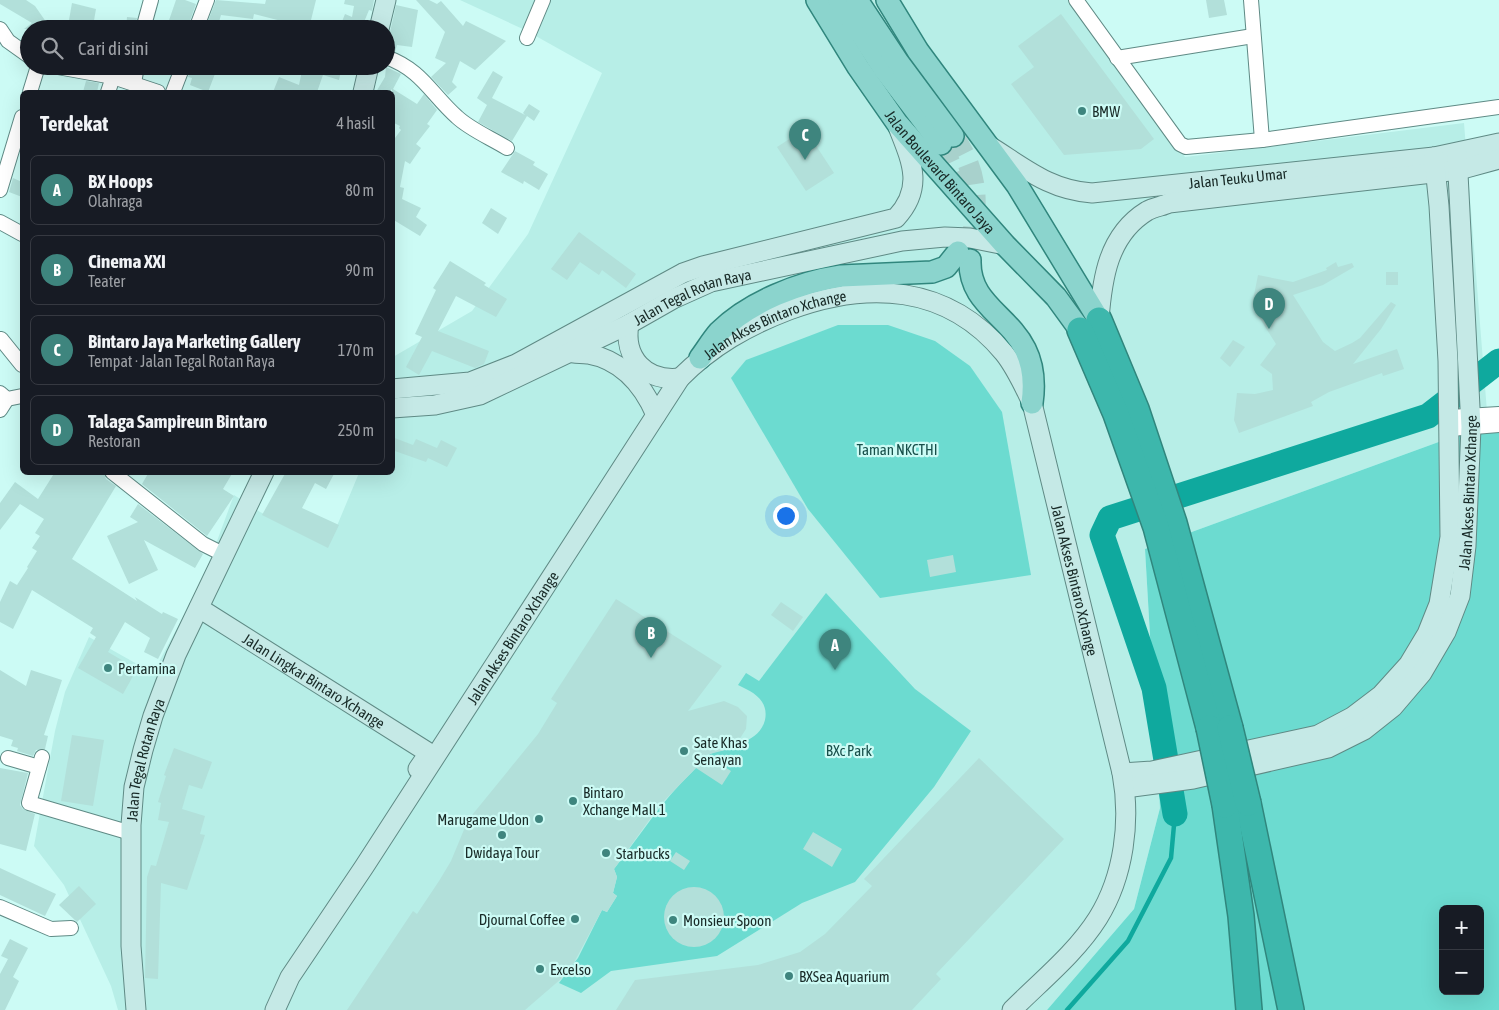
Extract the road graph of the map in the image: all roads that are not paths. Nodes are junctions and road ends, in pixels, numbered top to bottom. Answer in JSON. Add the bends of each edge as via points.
{"nodes":[{"id":1,"x":151,"y":0,"type":"edge"},
{"id":2,"x":207,"y":0,"type":"edge"},
{"id":3,"x":386,"y":0,"type":"edge"},
{"id":4,"x":543,"y":0,"type":"edge"},
{"id":5,"x":817,"y":0,"type":"edge"},
{"id":6,"x":838,"y":0,"type":"edge"},
{"id":7,"x":857,"y":0,"type":"edge"},
{"id":8,"x":887,"y":0,"type":"edge"},
{"id":9,"x":1076,"y":0,"type":"edge"},
{"id":10,"x":1251,"y":0,"type":"edge"},
{"id":11,"x":146,"y":20,"type":"edge"},
{"id":12,"x":199,"y":20,"type":"edge"},
{"id":13,"x":380,"y":20,"type":"edge"},
{"id":14,"x":0,"y":29,"type":"edge"},
{"id":15,"x":1253,"y":36,"type":"junction"},
{"id":16,"x":527,"y":38,"type":"dead end"},
{"id":17,"x":20,"y":50,"type":"edge"},
{"id":18,"x":1117,"y":58,"type":"junction"},
{"id":19,"x":395,"y":62,"type":"edge"},
{"id":20,"x":35,"y":75,"type":"edge"},
{"id":21,"x":98,"y":75,"type":"edge"},
{"id":22,"x":135,"y":75,"type":"edge"},
{"id":23,"x":179,"y":75,"type":"edge"},
{"id":24,"x":367,"y":75,"type":"edge"},
{"id":25,"x":113,"y":78,"type":"junction"},
{"id":26,"x":134,"y":83,"type":"junction"},
{"id":27,"x":31,"y":90,"type":"edge"},
{"id":28,"x":109,"y":90,"type":"edge"},
{"id":29,"x":153,"y":90,"type":"edge"},
{"id":30,"x":174,"y":90,"type":"edge"},
{"id":31,"x":363,"y":90,"type":"edge"},
{"id":32,"x":1499,"y":107,"type":"edge"},
{"id":33,"x":897,"y":123,"type":"junction"},
{"id":34,"x":20,"y":124,"type":"edge"},
{"id":35,"x":1262,"y":140,"type":"junction"},
{"id":36,"x":1499,"y":143,"type":"edge"},
{"id":37,"x":988,"y":145,"type":"junction"},
{"id":38,"x":507,"y":148,"type":"dead end"},
{"id":39,"x":1499,"y":159,"type":"edge"},
{"id":40,"x":1458,"y":162,"type":"junction"},
{"id":41,"x":1435,"y":165,"type":"junction"},
{"id":42,"x":0,"y":190,"type":"edge"},
{"id":43,"x":896,"y":218,"type":"junction"},
{"id":44,"x":1,"y":227,"type":"edge"},
{"id":45,"x":20,"y":233,"type":"edge"},
{"id":46,"x":902,"y":241,"type":"junction"},
{"id":47,"x":1005,"y":245,"type":"junction"},
{"id":48,"x":629,"y":324,"type":"junction"},
{"id":49,"x":1089,"y":325,"type":"junction"},
{"id":50,"x":1,"y":339,"type":"edge"},
{"id":51,"x":566,"y":346,"type":"junction"},
{"id":52,"x":700,"y":358,"type":"junction"},
{"id":53,"x":20,"y":363,"type":"edge"},
{"id":54,"x":680,"y":378,"type":"junction"},
{"id":55,"x":395,"y":389,"type":"edge"},
{"id":56,"x":20,"y":396,"type":"edge"},
{"id":57,"x":2,"y":401,"type":"edge"},
{"id":58,"x":1032,"y":403,"type":"junction"},
{"id":59,"x":395,"y":408,"type":"edge"},
{"id":60,"x":1499,"y":414,"type":"edge"},
{"id":61,"x":656,"y":416,"type":"junction"},
{"id":62,"x":1470,"y":416,"type":"junction"},
{"id":63,"x":1450,"y":419,"type":"junction"},
{"id":64,"x":1499,"y":425,"type":"edge"},
{"id":65,"x":116,"y":475,"type":"edge"},
{"id":66,"x":263,"y":475,"type":"edge"},
{"id":67,"x":225,"y":555,"type":"junction"},
{"id":68,"x":199,"y":608,"type":"junction"},
{"id":69,"x":429,"y":753,"type":"joint"},
{"id":70,"x":8,"y":758,"type":"dead end"},
{"id":71,"x":1191,"y":770,"type":"junction"},
{"id":72,"x":1123,"y":781,"type":"junction"},
{"id":73,"x":1237,"y":804,"type":"junction"},
{"id":74,"x":131,"y":833,"type":"junction"},
{"id":75,"x":364,"y":867,"type":"junction"},
{"id":76,"x":2,"y":912,"type":"edge"},
{"id":77,"x":71,"y":928,"type":"dead end"},
{"id":78,"x":136,"y":1010,"type":"edge"},
{"id":79,"x":275,"y":1010,"type":"edge"},
{"id":80,"x":1012,"y":1010,"type":"edge"},
{"id":81,"x":1250,"y":1010,"type":"edge"},
{"id":82,"x":1291,"y":1010,"type":"edge"}],
"edges":[{"from":1,"to":11,"type":"street"},
{"from":2,"to":12,"type":"street"},
{"from":3,"to":13,"type":"main road"},
{"from":4,"to":16,"type":"street"},
{"from":5,"to":33,"type":"main road","name":"Jalan Boulevard Bintaro Jaya"},
{"from":6,"to":7,"type":"main road","via":[[884,69],[947,140]]},
{"from":8,"to":37,"type":"main road","via":[[918,51]]},
{"from":9,"to":18,"type":"street"},
{"from":10,"to":15,"type":"street"},
{"from":14,"to":17,"type":"street","via":[[8,41]]},
{"from":15,"to":18,"type":"street"},
{"from":15,"to":35,"type":"street"},
{"from":18,"to":35,"type":"street","via":[[1180,144],[1195,147]]},
{"from":19,"to":38,"type":"street","via":[[414,71],[457,118]]},
{"from":20,"to":27,"type":"street"},
{"from":21,"to":25,"type":"street"},
{"from":22,"to":26,"type":"street"},
{"from":23,"to":30,"type":"street"},
{"from":24,"to":31,"type":"main road"},
{"from":25,"to":26,"type":"street"},
{"from":25,"to":28,"type":"street"},
{"from":26,"to":29,"type":"street"},
{"from":32,"to":35,"type":"street"},
{"from":33,"to":43,"type":"main road","via":[[914,177],[906,208]]},
{"from":33,"to":47,"type":"main road","name":"Jalan Boulevard Bintaro Jaya"},
{"from":34,"to":42,"type":"street"},
{"from":36,"to":40,"type":"main road","name":"Jalan Teuku Umar"},
{"from":37,"to":41,"type":"main road","name":"Jalan Teuku Umar","via":[[1052,184],[1070,191],[1092,193]]},
{"from":37,"to":49,"type":"main road","via":[[1034,211]]},
{"from":39,"to":40,"type":"main road","name":"Jalan Teuku Umar"},
{"from":40,"to":41,"type":"main road","name":"Jalan Teuku Umar"},
{"from":40,"to":62,"type":"main road","name":"Jalan Akses Bintaro Xchange"},
{"from":41,"to":49,"type":"main road","name":"Jalan Teuku Umar","via":[[1170,203],[1148,210],[1126,229],[1112,250]]},
{"from":41,"to":63,"type":"main road","name":"Jalan Akses Bintaro Xchange"},
{"from":43,"to":46,"type":"main road","via":[[906,227]]},
{"from":43,"to":51,"type":"main road","name":"Jalan Tegal Rotan Raya","via":[[683,273]]},
{"from":44,"to":45,"type":"street"},
{"from":46,"to":47,"type":"main road","name":"Jalan Tegal Rotan Raya","via":[[945,237]]},
{"from":46,"to":48,"type":"main road","name":"Jalan Tegal Rotan Raya","via":[[711,282]]},
{"from":47,"to":49,"type":"main road","name":"Jalan Boulevard Bintaro Jaya"},
{"from":48,"to":51,"type":"main road","name":"Jalan Tegal Rotan Raya"},
{"from":48,"to":54,"type":"main road","via":[[628,344],[636,362],[660,378]]},
{"from":49,"to":73,"type":"highway","bridge":true,"via":[[1136,409],[1147,471],[1165,525]]},
{"from":50,"to":53,"type":"street"},
{"from":51,"to":55,"type":"main road","name":"Jalan Tegal Rotan Raya","via":[[470,382]]},
{"from":51,"to":59,"type":"main road","name":"Jalan Tegal Rotan Raya","via":[[480,395],[435,405]]},
{"from":51,"to":61,"type":"main road","via":[[622,368],[644,391]]},
{"from":52,"to":54,"type":"main road","name":"Jalan Akses Bintaro Xchange"},
{"from":52,"to":58,"type":"main road","name":"Jalan Akses Bintaro Xchange","via":[[737,333],[809,303],[863,292],[891,292],[948,309],[976,326],[1005,354]]},
{"from":52,"to":58,"type":"main road","via":[[737,318],[781,292],[841,276],[932,272],[964,256],[976,291],[1018,335],[1030,358],[1034,379]]},
{"from":54,"to":61,"type":"main road","name":"Jalan Akses Bintaro Xchange"},
{"from":56,"to":57,"type":"street"},
{"from":58,"to":72,"type":"main road","name":"Jalan Akses Bintaro Xchange"},
{"from":60,"to":62,"type":"street"},
{"from":61,"to":75,"type":"main road","name":"Jalan Akses Bintaro Xchange"},
{"from":62,"to":63,"type":"street"},
{"from":62,"to":64,"type":"street"},
{"from":62,"to":71,"type":"main road","name":"Jalan Akses Bintaro Xchange","via":[[1466,546],[1460,596],[1446,632],[1422,673],[1393,706],[1364,730],[1328,748]]},
{"from":63,"to":71,"type":"main road","name":"Jalan Akses Bintaro Xchange","via":[[1450,536],[1446,572],[1439,604],[1409,664],[1381,695],[1352,717],[1318,735]]},
{"from":65,"to":67,"type":"street","via":[[203,544]]},
{"from":66,"to":67,"type":"main road","name":"Jalan Tegal Rotan Raya"},
{"from":67,"to":68,"type":"main road","name":"Jalan Tegal Rotan Raya"},
{"from":68,"to":69,"type":"main road","name":"Jalan Lingkar Bintaro Xchange"},
{"from":68,"to":74,"type":"main road","name":"Jalan Tegal Rotan Raya","via":[[176,655],[153,716],[134,787]]},
{"from":69,"to":75,"type":"main road","name":"Jalan Akses Bintaro Xchange","via":[[365,854]]},
{"from":70,"to":74,"type":"street","via":[[40,762],[30,803]]},
{"from":71,"to":72,"type":"main road","name":"Jalan Akses Bintaro Xchange"},
{"from":72,"to":80,"type":"main road","name":"Jalan Akses Bintaro Xchange","via":[[1125,846],[1108,899],[1082,940]]},
{"from":73,"to":81,"type":"highway","via":[[1241,916]]},
{"from":73,"to":82,"type":"highway"},
{"from":74,"to":78,"type":"main road","name":"Jalan Tegal Rotan Raya","via":[[130,946]]},
{"from":75,"to":79,"type":"main road","name":"Jalan Akses Bintaro Xchange","via":[[290,977]]},
{"from":76,"to":77,"type":"street","via":[[51,928]]}]}
